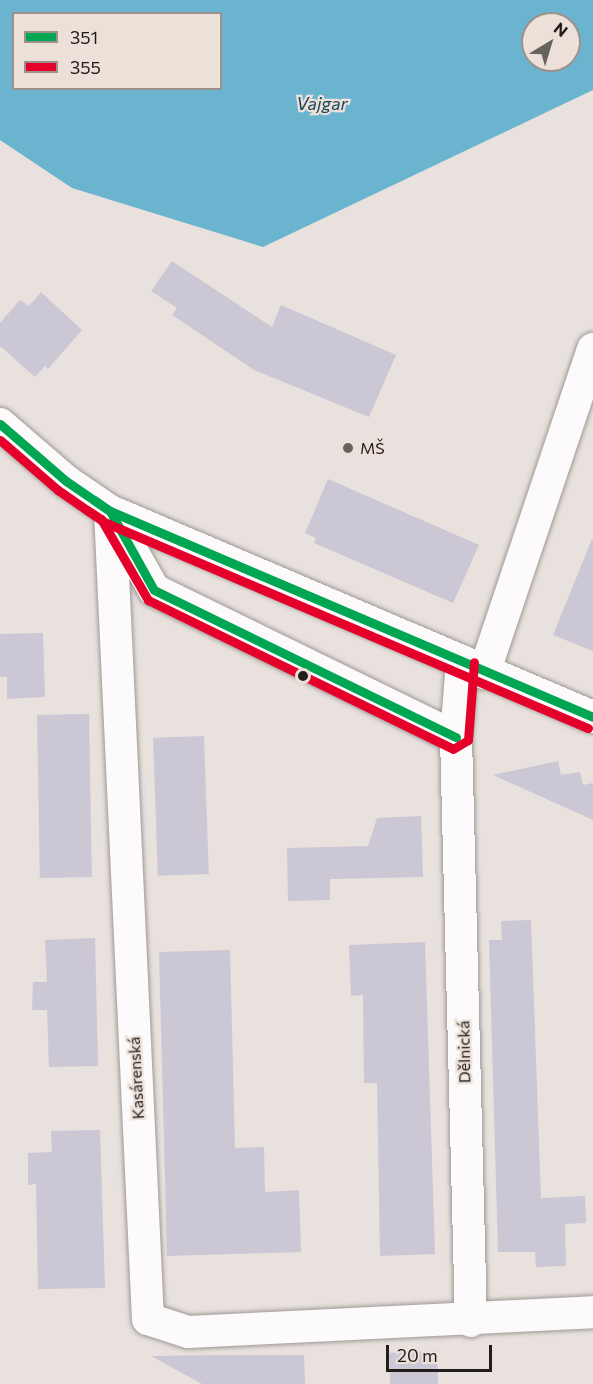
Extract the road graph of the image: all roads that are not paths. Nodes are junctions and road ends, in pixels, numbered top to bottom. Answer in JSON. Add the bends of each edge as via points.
{"nodes":[{"id":1,"x":593,"y":349,"type":"edge"},
{"id":2,"x":0,"y":424,"type":"edge"},
{"id":3,"x":110,"y":511,"type":"junction"},
{"id":4,"x":473,"y":667,"type":"junction"},
{"id":5,"x":593,"y":717,"type":"edge"},
{"id":6,"x":456,"y":737,"type":"junction"},
{"id":7,"x":593,"y":1312,"type":"edge"},
{"id":8,"x":471,"y":1321,"type":"junction"}],
"edges":[{"from":1,"to":4,"type":"street","name":"Dělnická"},
{"from":2,"to":3,"type":"street","via":[[66,481]]},
{"from":3,"to":4,"type":"street"},
{"from":3,"to":6,"type":"street","via":[[154,590]]},
{"from":3,"to":8,"type":"street","name":"Kasárenská","via":[[148,1319],[188,1332]]},
{"from":4,"to":5,"type":"street"},
{"from":4,"to":6,"type":"street","name":"Dělnická"},
{"from":6,"to":8,"type":"street","name":"Dělnická"},
{"from":7,"to":8,"type":"street"}]}
